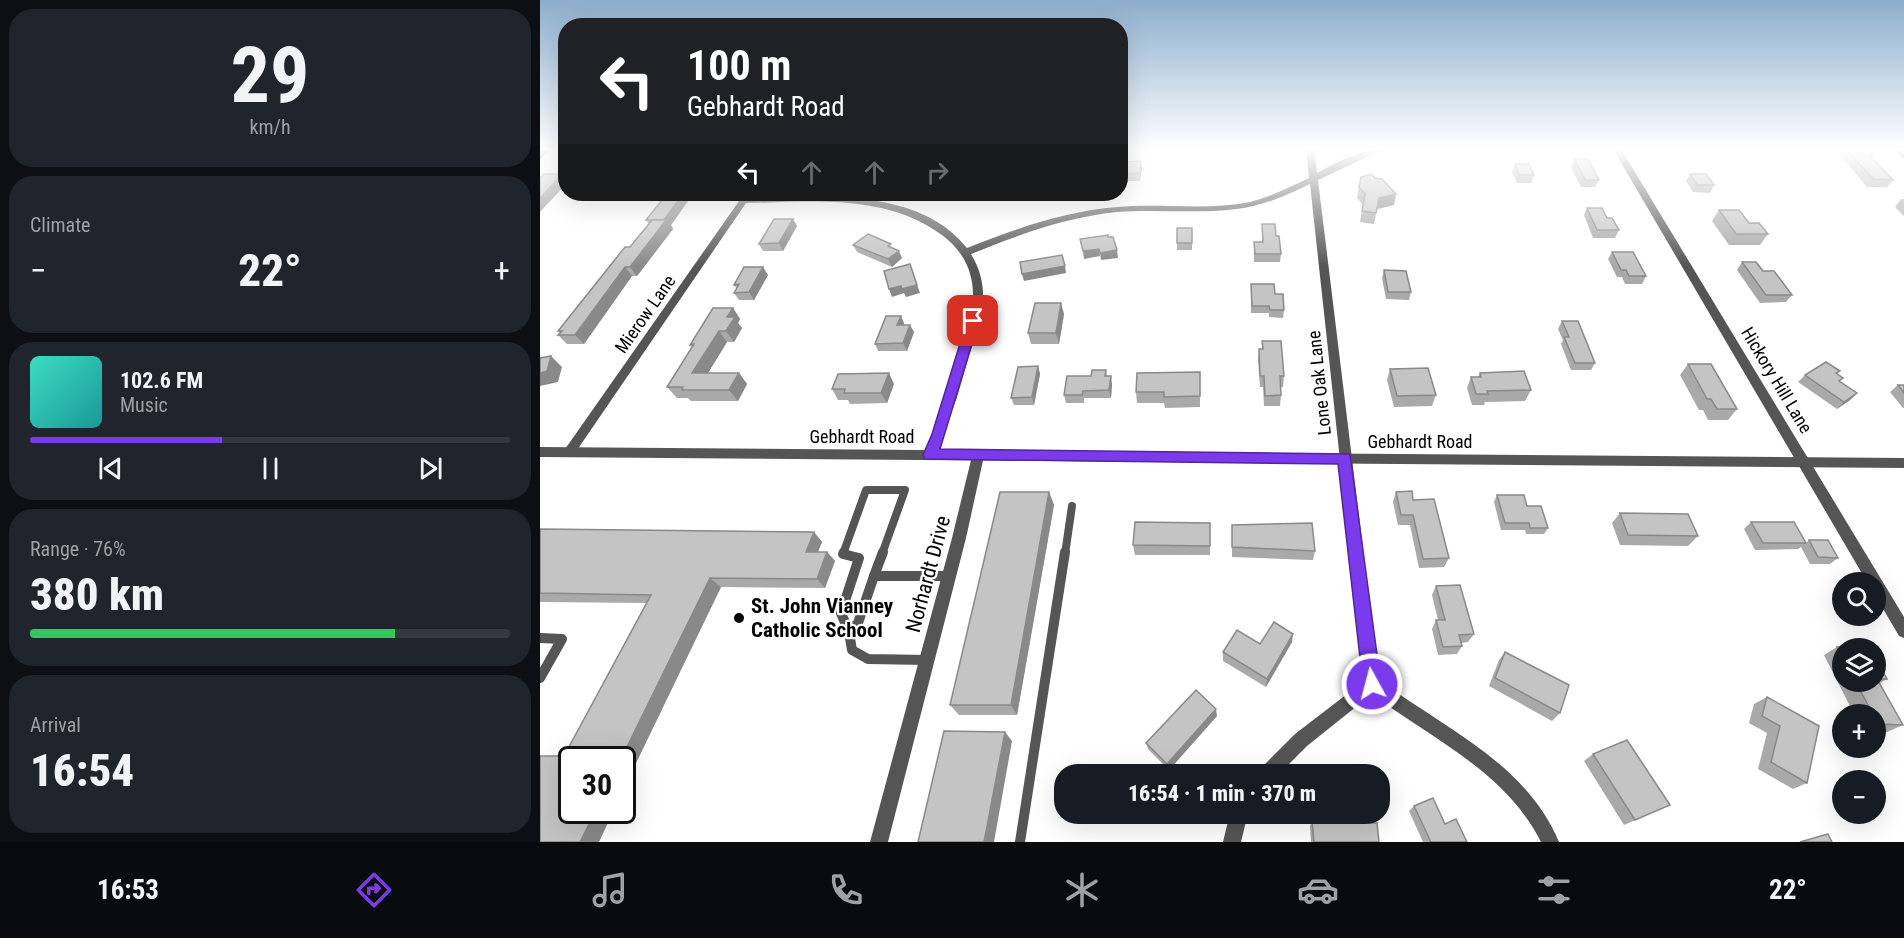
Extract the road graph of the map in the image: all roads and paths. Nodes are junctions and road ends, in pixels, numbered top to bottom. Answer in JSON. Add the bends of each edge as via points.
{"nodes":[{"id":1,"x":1291,"y":188,"type":"edge"},
{"id":2,"x":1314,"y":188,"type":"edge"},
{"id":3,"x":1641,"y":188,"type":"edge"},
{"id":4,"x":742,"y":201,"type":"edge"},
{"id":5,"x":848,"y":201,"type":"edge"},
{"id":6,"x":967,"y":252,"type":"junction"},
{"id":7,"x":540,"y":452,"type":"edge"},
{"id":8,"x":569,"y":452,"type":"junction"},
{"id":9,"x":930,"y":455,"type":"junction"},
{"id":10,"x":978,"y":456,"type":"junction"},
{"id":11,"x":1345,"y":459,"type":"junction"},
{"id":12,"x":1805,"y":462,"type":"junction"},
{"id":13,"x":1904,"y":463,"type":"edge"},
{"id":14,"x":1072,"y":506,"type":"dead end"},
{"id":15,"x":874,"y":576,"type":"junction"},
{"id":16,"x":949,"y":576,"type":"junction"},
{"id":17,"x":1904,"y":631,"type":"edge"},
{"id":18,"x":849,"y":632,"type":"junction"},
{"id":19,"x":540,"y":638,"type":"edge"},
{"id":20,"x":927,"y":660,"type":"junction"},
{"id":21,"x":540,"y":678,"type":"edge"},
{"id":22,"x":1372,"y":684,"type":"junction"},
{"id":23,"x":1277,"y":764,"type":"edge"},
{"id":24,"x":1236,"y":824,"type":"edge"},
{"id":25,"x":879,"y":842,"type":"edge"},
{"id":26,"x":1020,"y":842,"type":"edge"},
{"id":27,"x":1232,"y":842,"type":"edge"},
{"id":28,"x":1550,"y":842,"type":"edge"}],
"edges":[{"from":1,"to":6,"type":"street","via":[[1266,200],[1234,207],[1140,207],[1080,213]]},
{"from":2,"to":11,"type":"street","name":"Lone Oak Lane"},
{"from":3,"to":12,"type":"street","name":"Hickory Hill Lane"},
{"from":4,"to":8,"type":"street","name":"Mierow Lane"},
{"from":5,"to":6,"type":"street","via":[[887,206],[920,216]]},
{"from":6,"to":9,"type":"street","via":[[976,273],[977,310]]},
{"from":7,"to":8,"type":"street","name":"Gebhardt Road"},
{"from":8,"to":9,"type":"street","name":"Gebhardt Road"},
{"from":9,"to":10,"type":"street","name":"Gebhardt Road"},
{"from":10,"to":11,"type":"street","name":"Gebhardt Road"},
{"from":10,"to":16,"type":"street","name":"Norhardt Drive"},
{"from":11,"to":12,"type":"street","name":"Gebhardt Road"},
{"from":11,"to":22,"type":"street","name":"Lone Oak Lane"},
{"from":12,"to":13,"type":"street","name":"Gebhardt Road"},
{"from":12,"to":17,"type":"street","name":"Hickory Hill Lane"},
{"from":14,"to":26,"type":"lane"},
{"from":15,"to":16,"type":"lane"},
{"from":15,"to":18,"type":"lane","via":[[858,623]]},
{"from":15,"to":18,"type":"lane","via":[[905,490],[866,490],[843,554],[859,558],[841,613]]},
{"from":16,"to":20,"type":"street","name":"Norhardt Drive"},
{"from":18,"to":20,"type":"lane","via":[[852,650],[868,658]]},
{"from":19,"to":21,"type":"lane","via":[[562,639]]},
{"from":20,"to":25,"type":"street","name":"Norhardt Drive"},
{"from":22,"to":23,"type":"street"},
{"from":22,"to":28,"type":"street","via":[[1514,786],[1531,804]]},
{"from":24,"to":27,"type":"street"}]}
